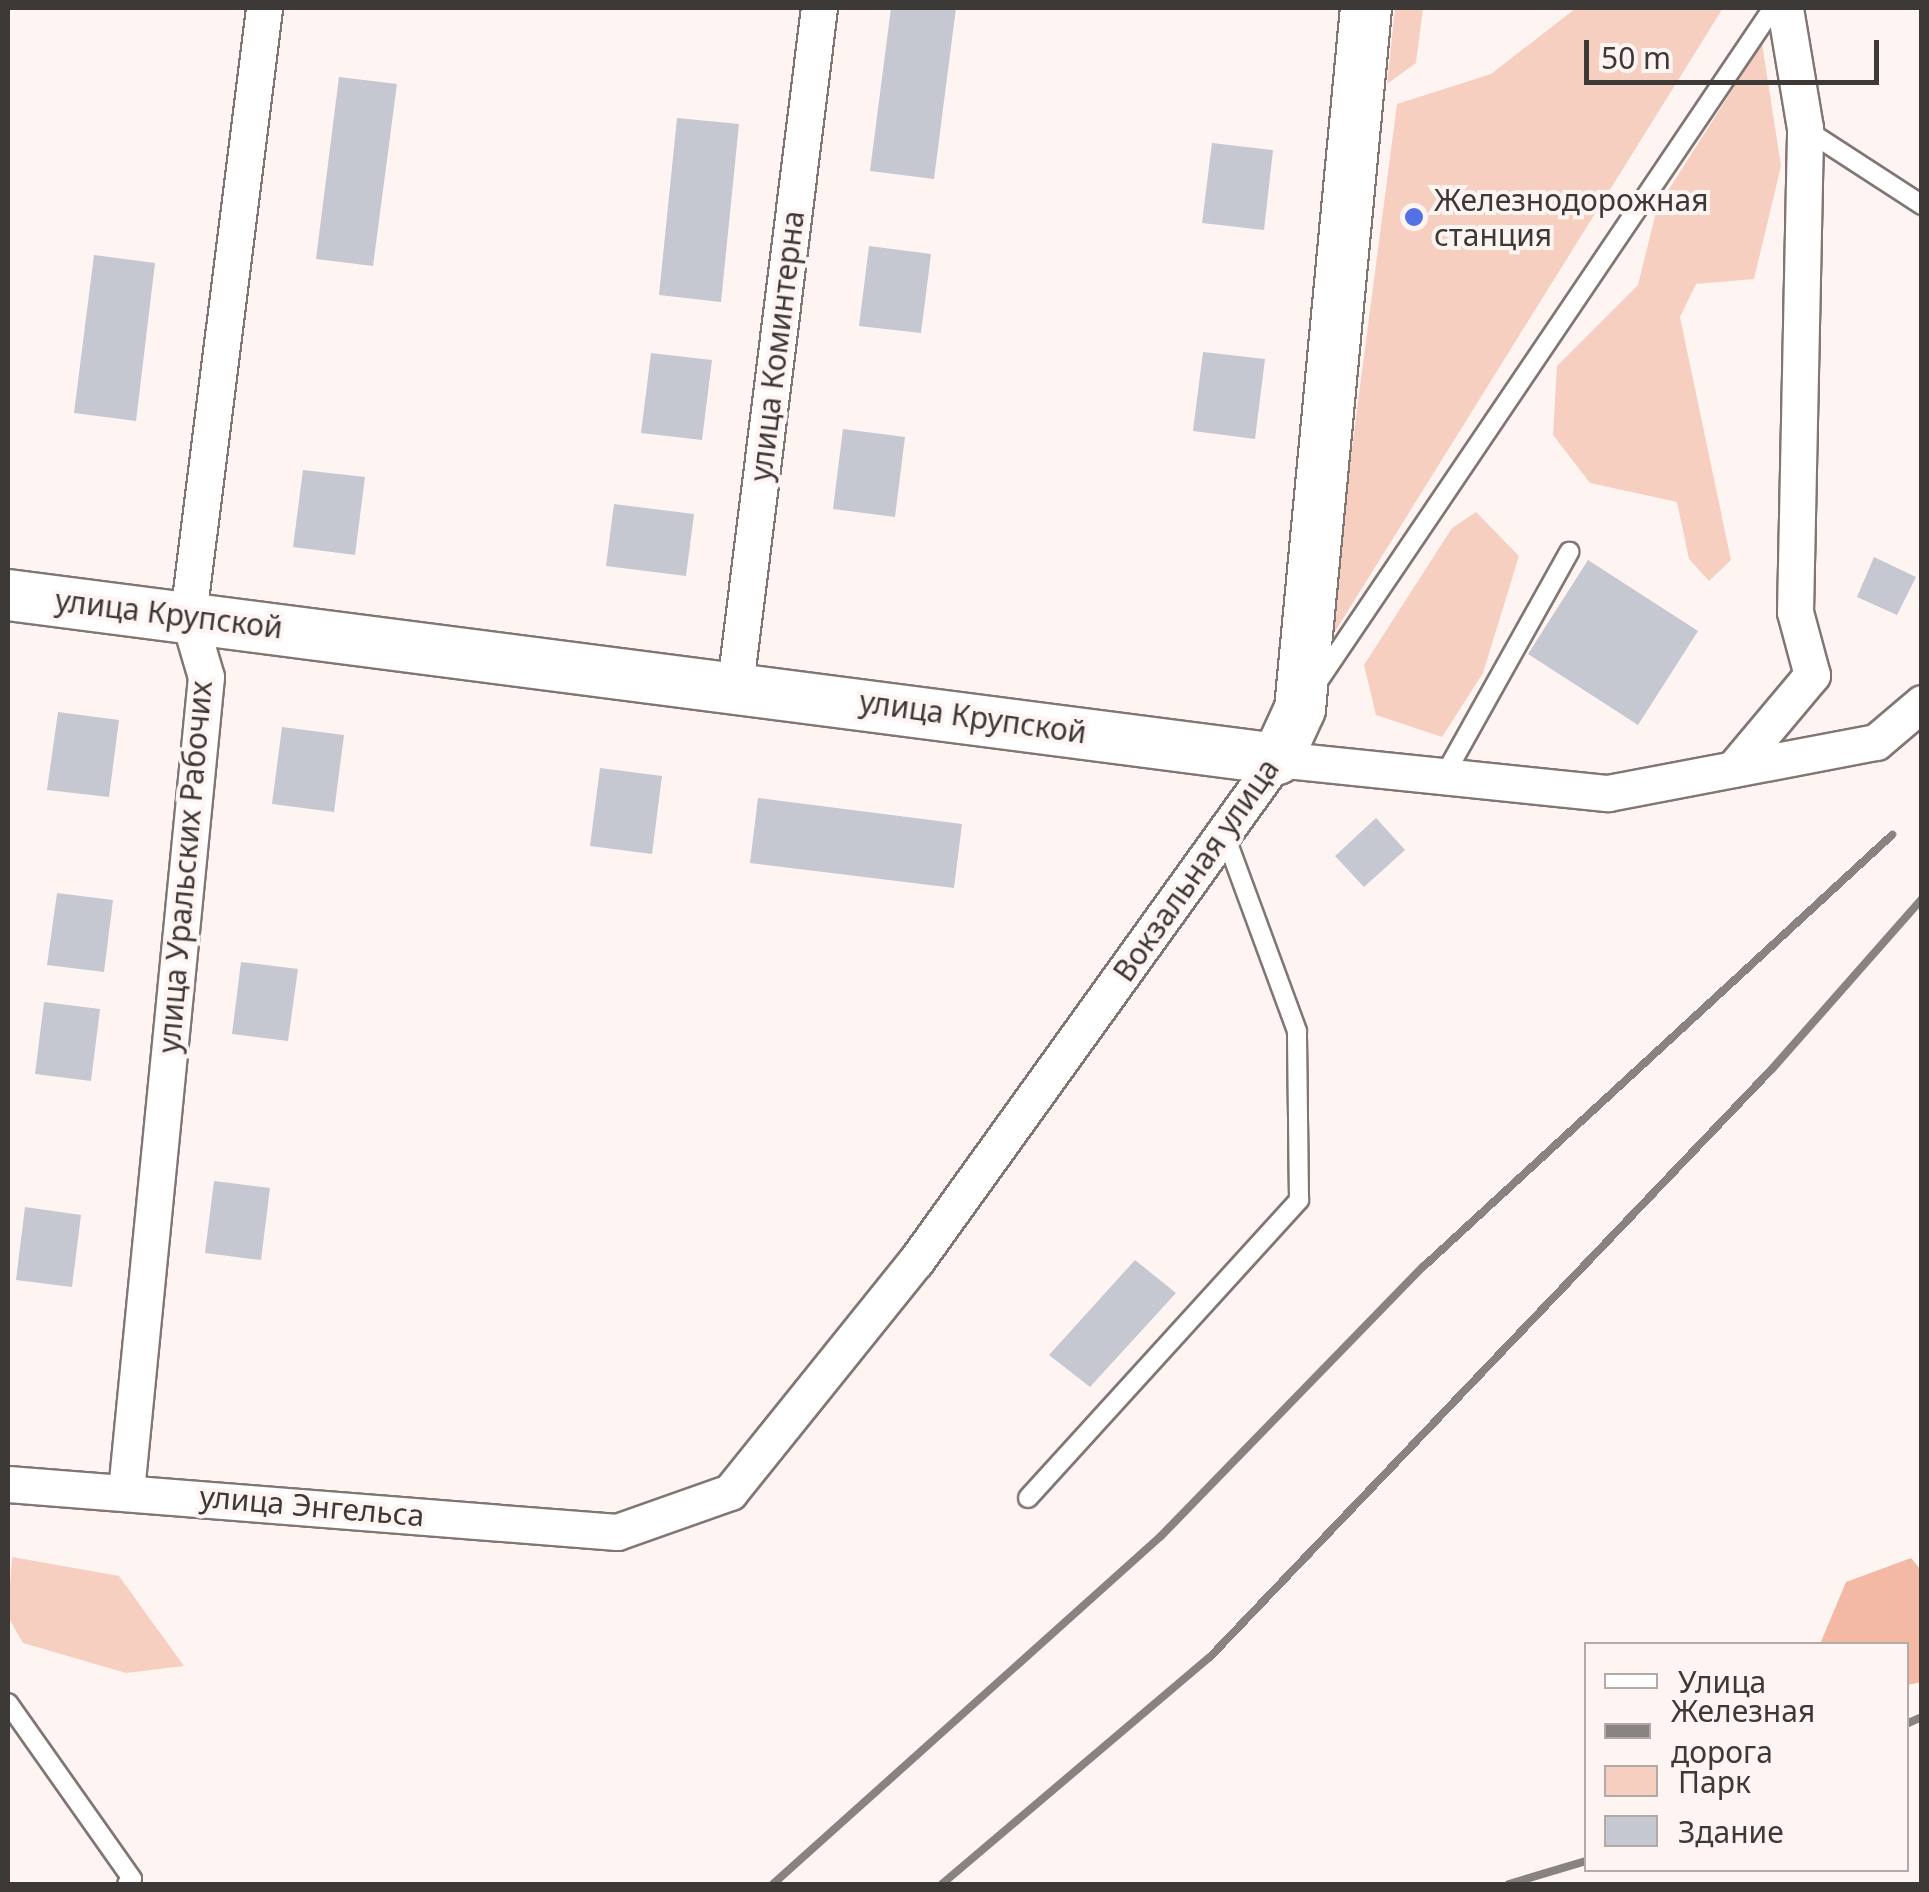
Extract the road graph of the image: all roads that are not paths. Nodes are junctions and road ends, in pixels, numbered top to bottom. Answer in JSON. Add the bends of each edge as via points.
{"nodes":[{"id":1,"x":264,"y":8,"type":"edge"},
{"id":2,"x":819,"y":8,"type":"edge"},
{"id":3,"x":1366,"y":8,"type":"edge"},
{"id":4,"x":1773,"y":8,"type":"edge"},
{"id":5,"x":1785,"y":8,"type":"edge"},
{"id":6,"x":1804,"y":128,"type":"junction"},
{"id":7,"x":1922,"y":205,"type":"edge"},
{"id":8,"x":1569,"y":552,"type":"dead end"},
{"id":9,"x":8,"y":595,"type":"edge"},
{"id":10,"x":188,"y":616,"type":"junction"},
{"id":11,"x":736,"y":684,"type":"junction"},
{"id":12,"x":1922,"y":703,"type":"edge"},
{"id":13,"x":1300,"y":709,"type":"junction"},
{"id":14,"x":1277,"y":758,"type":"junction"},
{"id":15,"x":1733,"y":770,"type":"junction"},
{"id":16,"x":1444,"y":776,"type":"junction"},
{"id":17,"x":1224,"y":832,"type":"junction"},
{"id":18,"x":8,"y":1484,"type":"edge"},
{"id":19,"x":126,"y":1491,"type":"junction"},
{"id":20,"x":1028,"y":1498,"type":"dead end"},
{"id":21,"x":617,"y":1532,"type":"joint"},
{"id":22,"x":8,"y":1704,"type":"edge"},
{"id":23,"x":127,"y":1884,"type":"edge"}],
"edges":[{"from":1,"to":10,"type":"street","name":"улица Уральских Рабочих"},
{"from":2,"to":11,"type":"street","name":"улица Коминтерна"},
{"from":3,"to":13,"type":"main road","name":"Вокзальная улица"},
{"from":4,"to":13,"type":"lane"},
{"from":5,"to":6,"type":"street"},
{"from":6,"to":7,"type":"lane"},
{"from":6,"to":15,"type":"street","via":[[1795,612],[1812,675]]},
{"from":8,"to":16,"type":"lane"},
{"from":9,"to":10,"type":"main road","name":"улица Крупской"},
{"from":10,"to":11,"type":"main road","name":"улица Крупской"},
{"from":10,"to":19,"type":"street","name":"улица Уральских Рабочих","via":[[206,678]]},
{"from":11,"to":14,"type":"main road","name":"улица Крупской"},
{"from":12,"to":15,"type":"street","name":"улица Крупской","via":[[1876,742]]},
{"from":13,"to":14,"type":"main road","name":"Вокзальная улица"},
{"from":14,"to":16,"type":"street","name":"улица Крупской"},
{"from":14,"to":17,"type":"street","name":"Вокзальная улица"},
{"from":15,"to":16,"type":"street","name":"улица Крупской","via":[[1608,793]]},
{"from":17,"to":20,"type":"lane","via":[[1298,1030],[1299,1200]]},
{"from":17,"to":21,"type":"street","name":"Вокзальная улица","via":[[916,1260],[730,1492]]},
{"from":18,"to":19,"type":"street","name":"улица Энгельса"},
{"from":19,"to":21,"type":"street","name":"улица Энгельса"},
{"from":22,"to":23,"type":"lane","via":[[132,1879]]}]}
